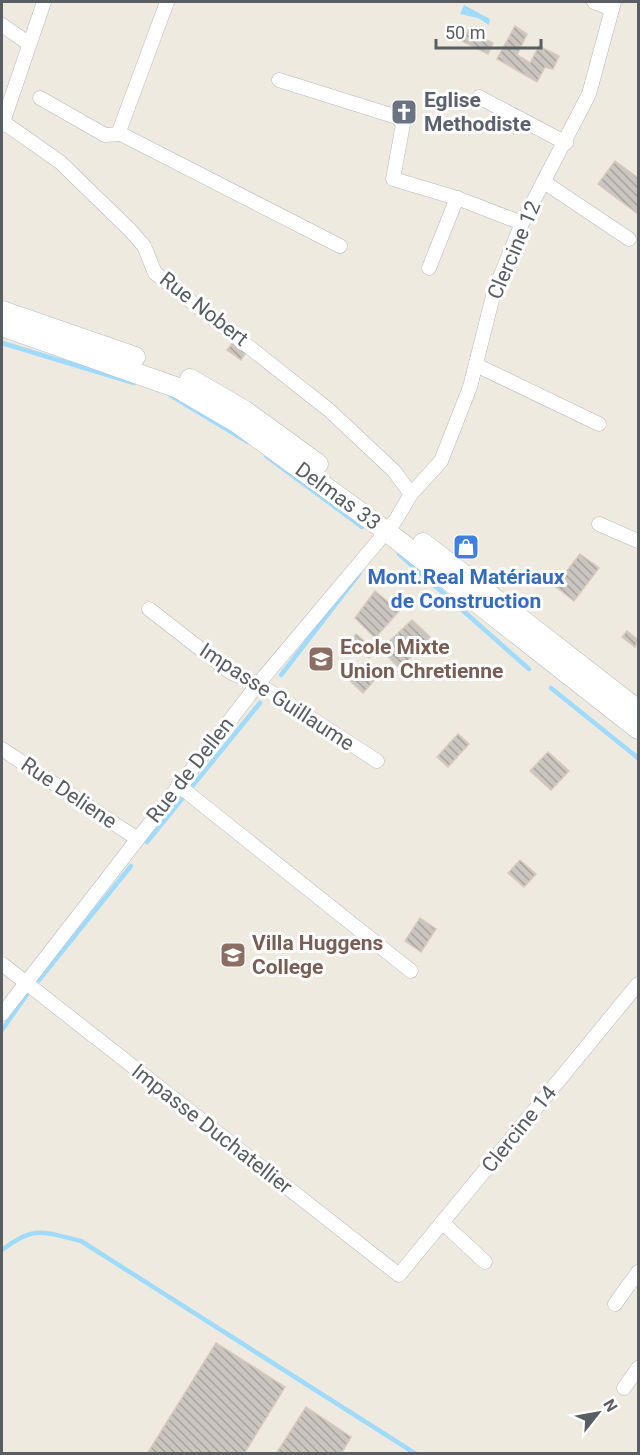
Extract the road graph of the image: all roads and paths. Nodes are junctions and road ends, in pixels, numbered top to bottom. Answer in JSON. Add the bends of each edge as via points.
{"nodes":[{"id":1,"x":44,"y":2,"type":"edge"},
{"id":2,"x":167,"y":2,"type":"edge"},
{"id":3,"x":594,"y":2,"type":"edge"},
{"id":4,"x":613,"y":5,"type":"edge"},
{"id":5,"x":2,"y":25,"type":"edge"},
{"id":6,"x":28,"y":43,"type":"junction"},
{"id":7,"x":279,"y":80,"type":"dead end"},
{"id":8,"x":479,"y":97,"type":"dead end"},
{"id":9,"x":40,"y":98,"type":"dead end"},
{"id":10,"x":2,"y":123,"type":"edge"},
{"id":11,"x":121,"y":134,"type":"junction"},
{"id":12,"x":566,"y":143,"type":"junction"},
{"id":13,"x":544,"y":183,"type":"junction"},
{"id":14,"x":457,"y":198,"type":"junction"},
{"id":15,"x":522,"y":223,"type":"junction"},
{"id":16,"x":629,"y":239,"type":"dead end"},
{"id":17,"x":340,"y":246,"type":"dead end"},
{"id":18,"x":429,"y":267,"type":"dead end"},
{"id":19,"x":2,"y":311,"type":"edge"},
{"id":20,"x":2,"y":326,"type":"edge"},
{"id":21,"x":476,"y":365,"type":"junction"},
{"id":22,"x":598,"y":424,"type":"dead end"},
{"id":23,"x":411,"y":495,"type":"junction"},
{"id":24,"x":599,"y":524,"type":"dead end"},
{"id":25,"x":390,"y":526,"type":"junction"},
{"id":26,"x":639,"y":541,"type":"edge"},
{"id":27,"x":149,"y":609,"type":"dead end"},
{"id":28,"x":258,"y":684,"type":"junction"},
{"id":29,"x":639,"y":710,"type":"edge"},
{"id":30,"x":639,"y":729,"type":"edge"},
{"id":31,"x":2,"y":749,"type":"edge"},
{"id":32,"x":377,"y":761,"type":"dead end"},
{"id":33,"x":178,"y":785,"type":"junction"},
{"id":34,"x":136,"y":838,"type":"junction"},
{"id":35,"x":2,"y":964,"type":"edge"},
{"id":36,"x":411,"y":971,"type":"dead end"},
{"id":37,"x":26,"y":982,"type":"junction"},
{"id":38,"x":639,"y":984,"type":"edge"},
{"id":39,"x":2,"y":1014,"type":"edge"},
{"id":40,"x":442,"y":1222,"type":"junction"},
{"id":41,"x":485,"y":1262,"type":"dead end"},
{"id":42,"x":639,"y":1272,"type":"edge"},
{"id":43,"x":399,"y":1275,"type":"joint"},
{"id":44,"x":615,"y":1304,"type":"dead end"},
{"id":45,"x":639,"y":1368,"type":"edge"},
{"id":46,"x":624,"y":1388,"type":"dead end"}],
"edges":[{"from":1,"to":6,"type":"street"},
{"from":2,"to":11,"type":"street"},
{"from":3,"to":4,"type":"street"},
{"from":4,"to":12,"type":"street","name":"Clercine 12","via":[[589,94]]},
{"from":5,"to":6,"type":"street"},
{"from":6,"to":10,"type":"street"},
{"from":7,"to":14,"type":"street","via":[[401,119],[393,179]]},
{"from":8,"to":12,"type":"street"},
{"from":9,"to":11,"type":"street","via":[[105,135]]},
{"from":10,"to":23,"type":"street","name":"Rue Nobert","via":[[60,162],[144,246],[155,273],[329,410],[394,471]]},
{"from":11,"to":17,"type":"street"},
{"from":12,"to":13,"type":"street","name":"Clercine 12"},
{"from":13,"to":15,"type":"street","name":"Clercine 12"},
{"from":13,"to":16,"type":"street"},
{"from":14,"to":15,"type":"street"},
{"from":14,"to":18,"type":"street"},
{"from":15,"to":21,"type":"street","name":"Clercine 12","via":[[494,292]]},
{"from":19,"to":25,"type":"main road","name":"Delmas 33","via":[[186,377],[245,411]]},
{"from":20,"to":25,"type":"main road","name":"Delmas 33","via":[[178,388],[236,422]]},
{"from":21,"to":22,"type":"street"},
{"from":21,"to":23,"type":"street","name":"Clercine 12","via":[[441,461]]},
{"from":23,"to":25,"type":"street","name":"Clercine 12"},
{"from":24,"to":26,"type":"street"},
{"from":25,"to":28,"type":"street","name":"Rue de Dellen"},
{"from":25,"to":29,"type":"main road","name":"Delmas 33"},
{"from":25,"to":30,"type":"main road","name":"Delmas 33"},
{"from":27,"to":28,"type":"street","name":"Impasse Guillaume","via":[[230,672]]},
{"from":28,"to":32,"type":"street","name":"Impasse Guillaume"},
{"from":28,"to":33,"type":"street","name":"Rue de Dellen"},
{"from":31,"to":34,"type":"street","name":"Rue Deliene"},
{"from":33,"to":34,"type":"street","name":"Rue de Dellen"},
{"from":33,"to":36,"type":"street"},
{"from":34,"to":37,"type":"street","name":"Rue de Dellen"},
{"from":35,"to":37,"type":"street","name":"Impasse Duchatellier"},
{"from":37,"to":39,"type":"street","name":"Rue de Dellen"},
{"from":37,"to":43,"type":"street","name":"Impasse Duchatellier"},
{"from":38,"to":40,"type":"street","name":"Clercine 14"},
{"from":40,"to":41,"type":"street"},
{"from":40,"to":43,"type":"street","name":"Clercine 14"},
{"from":42,"to":44,"type":"street"},
{"from":45,"to":46,"type":"street"}]}
